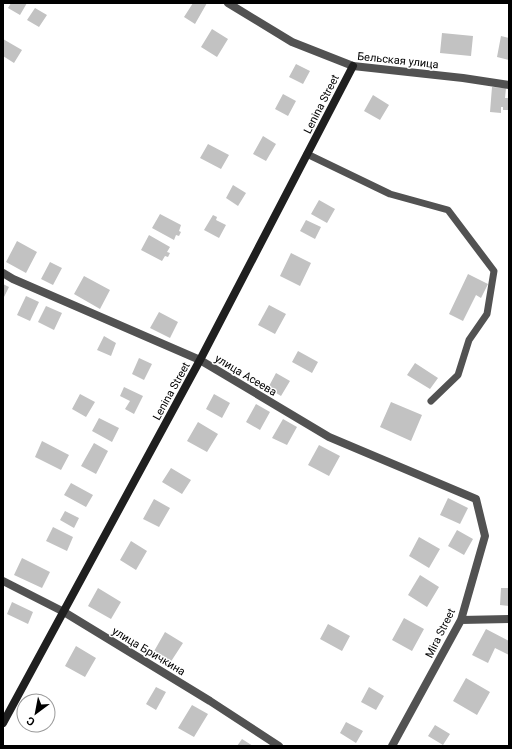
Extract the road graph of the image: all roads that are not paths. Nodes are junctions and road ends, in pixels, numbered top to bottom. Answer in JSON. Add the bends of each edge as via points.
{"nodes":[{"id":1,"x":228,"y":3,"type":"edge"},
{"id":2,"x":353,"y":66,"type":"junction"},
{"id":3,"x":509,"y":85,"type":"edge"},
{"id":4,"x":307,"y":154,"type":"junction"},
{"id":5,"x":3,"y":273,"type":"edge"},
{"id":6,"x":200,"y":360,"type":"junction"},
{"id":7,"x":431,"y":401,"type":"dead end"},
{"id":8,"x":476,"y":498,"type":"joint"},
{"id":9,"x":3,"y":581,"type":"edge"},
{"id":10,"x":64,"y":612,"type":"junction"},
{"id":11,"x":509,"y":619,"type":"edge"},
{"id":12,"x":461,"y":620,"type":"junction"},
{"id":13,"x":3,"y":723,"type":"edge"},
{"id":14,"x":279,"y":746,"type":"edge"},
{"id":15,"x":392,"y":746,"type":"edge"}],
"edges":[{"from":1,"to":2,"type":"street","name":"Бельская улица","via":[[292,42]]},
{"from":2,"to":3,"type":"street","name":"Бельская улица"},
{"from":2,"to":4,"type":"street","name":"Lenina Street"},
{"from":4,"to":6,"type":"street","name":"Lenina Street"},
{"from":4,"to":7,"type":"lane","via":[[390,194],[448,210],[494,271],[488,314],[470,340],[458,375]]},
{"from":5,"to":6,"type":"street","name":"улица Асеева"},
{"from":6,"to":8,"type":"street","name":"улица Асеева","via":[[329,438]]},
{"from":6,"to":10,"type":"street","name":"Lenina Street"},
{"from":8,"to":12,"type":"street","name":"Mira Street","via":[[485,536]]},
{"from":9,"to":10,"type":"street","name":"улица Бричкина"},
{"from":10,"to":13,"type":"street","name":"Lenina Street"},
{"from":10,"to":14,"type":"street","name":"улица Бричкина"},
{"from":11,"to":12,"type":"street"},
{"from":12,"to":15,"type":"street","name":"Mira Street"}]}
